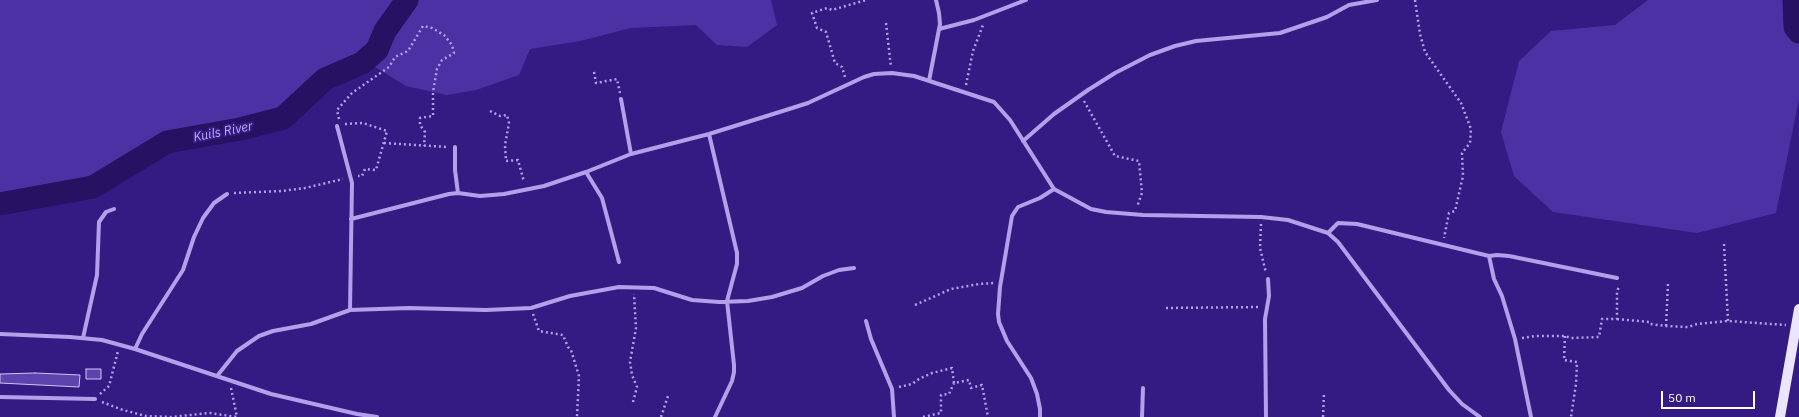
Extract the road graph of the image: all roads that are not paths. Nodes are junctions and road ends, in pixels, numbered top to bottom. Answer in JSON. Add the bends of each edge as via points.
{"nodes":[{"id":1,"x":936,"y":0,"type":"edge"},
{"id":2,"x":1026,"y":0,"type":"edge"},
{"id":3,"x":1377,"y":0,"type":"edge"},
{"id":4,"x":939,"y":30,"type":"junction"},
{"id":5,"x":929,"y":81,"type":"junction"},
{"id":6,"x":621,"y":99,"type":"road end"},
{"id":7,"x":337,"y":126,"type":"road end"},
{"id":8,"x":710,"y":134,"type":"junction"},
{"id":9,"x":1023,"y":141,"type":"junction"},
{"id":10,"x":455,"y":147,"type":"road end"},
{"id":11,"x":631,"y":154,"type":"junction"},
{"id":12,"x":586,"y":172,"type":"junction"},
{"id":13,"x":1054,"y":189,"type":"junction"},
{"id":14,"x":458,"y":193,"type":"junction"},
{"id":15,"x":227,"y":194,"type":"road end"},
{"id":16,"x":114,"y":209,"type":"dead end"},
{"id":17,"x":351,"y":219,"type":"junction"},
{"id":18,"x":1328,"y":233,"type":"junction"},
{"id":19,"x":1489,"y":256,"type":"junction"},
{"id":20,"x":619,"y":262,"type":"dead end"},
{"id":21,"x":854,"y":268,"type":"dead end"},
{"id":22,"x":1617,"y":278,"type":"road end"},
{"id":23,"x":1268,"y":279,"type":"road end"},
{"id":24,"x":727,"y":301,"type":"junction"},
{"id":25,"x":1799,"y":309,"type":"edge"},
{"id":26,"x":350,"y":310,"type":"junction"},
{"id":27,"x":866,"y":321,"type":"dead end"},
{"id":28,"x":0,"y":334,"type":"edge"},
{"id":29,"x":83,"y":338,"type":"junction"},
{"id":30,"x":135,"y":349,"type":"junction"},
{"id":31,"x":217,"y":376,"type":"junction"},
{"id":32,"x":1143,"y":388,"type":"dead end"},
{"id":33,"x":0,"y":398,"type":"edge"},
{"id":34,"x":95,"y":399,"type":"road end"},
{"id":35,"x":376,"y":417,"type":"edge"},
{"id":36,"x":715,"y":417,"type":"edge"},
{"id":37,"x":894,"y":417,"type":"edge"},
{"id":38,"x":1040,"y":417,"type":"edge"},
{"id":39,"x":1142,"y":417,"type":"edge"},
{"id":40,"x":1266,"y":417,"type":"edge"},
{"id":41,"x":1480,"y":417,"type":"edge"},
{"id":42,"x":1531,"y":417,"type":"edge"},
{"id":43,"x":1780,"y":417,"type":"edge"}],
"edges":[{"from":1,"to":4,"type":"street","via":[[940,13]]},
{"from":2,"to":4,"type":"street"},
{"from":3,"to":9,"type":"street","via":[[1349,6],[1327,17],[1280,33],[1196,41],[1150,55],[1081,95]]},
{"from":4,"to":5,"type":"street"},
{"from":5,"to":8,"type":"street","via":[[892,73],[874,74],[808,102]]},
{"from":5,"to":9,"type":"street","via":[[994,102],[1010,120]]},
{"from":6,"to":11,"type":"street"},
{"from":7,"to":17,"type":"street","via":[[352,183]]},
{"from":8,"to":11,"type":"street"},
{"from":8,"to":24,"type":"street","via":[[737,253],[737,264]]},
{"from":9,"to":13,"type":"street"},
{"from":10,"to":14,"type":"street"},
{"from":11,"to":12,"type":"street"},
{"from":12,"to":14,"type":"street","via":[[525,190],[480,196]]},
{"from":12,"to":20,"type":"street","via":[[602,198]]},
{"from":13,"to":18,"type":"street","via":[[1091,209],[1134,215],[1261,217],[1288,220]]},
{"from":13,"to":38,"type":"street","via":[[1015,210],[1010,224],[998,314],[1008,341],[1031,378],[1037,394]]},
{"from":14,"to":17,"type":"street","via":[[422,199]]},
{"from":15,"to":30,"type":"street","via":[[214,203],[203,218],[184,270]]},
{"from":16,"to":29,"type":"street","via":[[106,212],[99,222],[98,270]]},
{"from":17,"to":26,"type":"street"},
{"from":18,"to":19,"type":"street","via":[[1338,223],[1357,224]]},
{"from":18,"to":41,"type":"street","via":[[1338,242],[1449,390],[1462,404]]},
{"from":19,"to":22,"type":"street","via":[[1509,256]]},
{"from":19,"to":42,"type":"street","via":[[1494,279],[1515,339]]},
{"from":21,"to":24,"type":"street","via":[[830,273],[802,288],[772,297]]},
{"from":23,"to":40,"type":"street","via":[[1269,296],[1265,319]]},
{"from":24,"to":26,"type":"street","via":[[692,300],[654,288],[619,287],[570,296],[531,308]]},
{"from":24,"to":36,"type":"street","via":[[734,372]]},
{"from":25,"to":43,"type":"main road"},
{"from":26,"to":31,"type":"street","via":[[311,324],[259,336],[237,351]]},
{"from":27,"to":37,"type":"street","via":[[892,389]]},
{"from":28,"to":29,"type":"street"},
{"from":29,"to":30,"type":"street"},
{"from":30,"to":31,"type":"street"},
{"from":31,"to":35,"type":"street","via":[[271,394]]},
{"from":32,"to":39,"type":"street"},
{"from":33,"to":34,"type":"street"}]}
